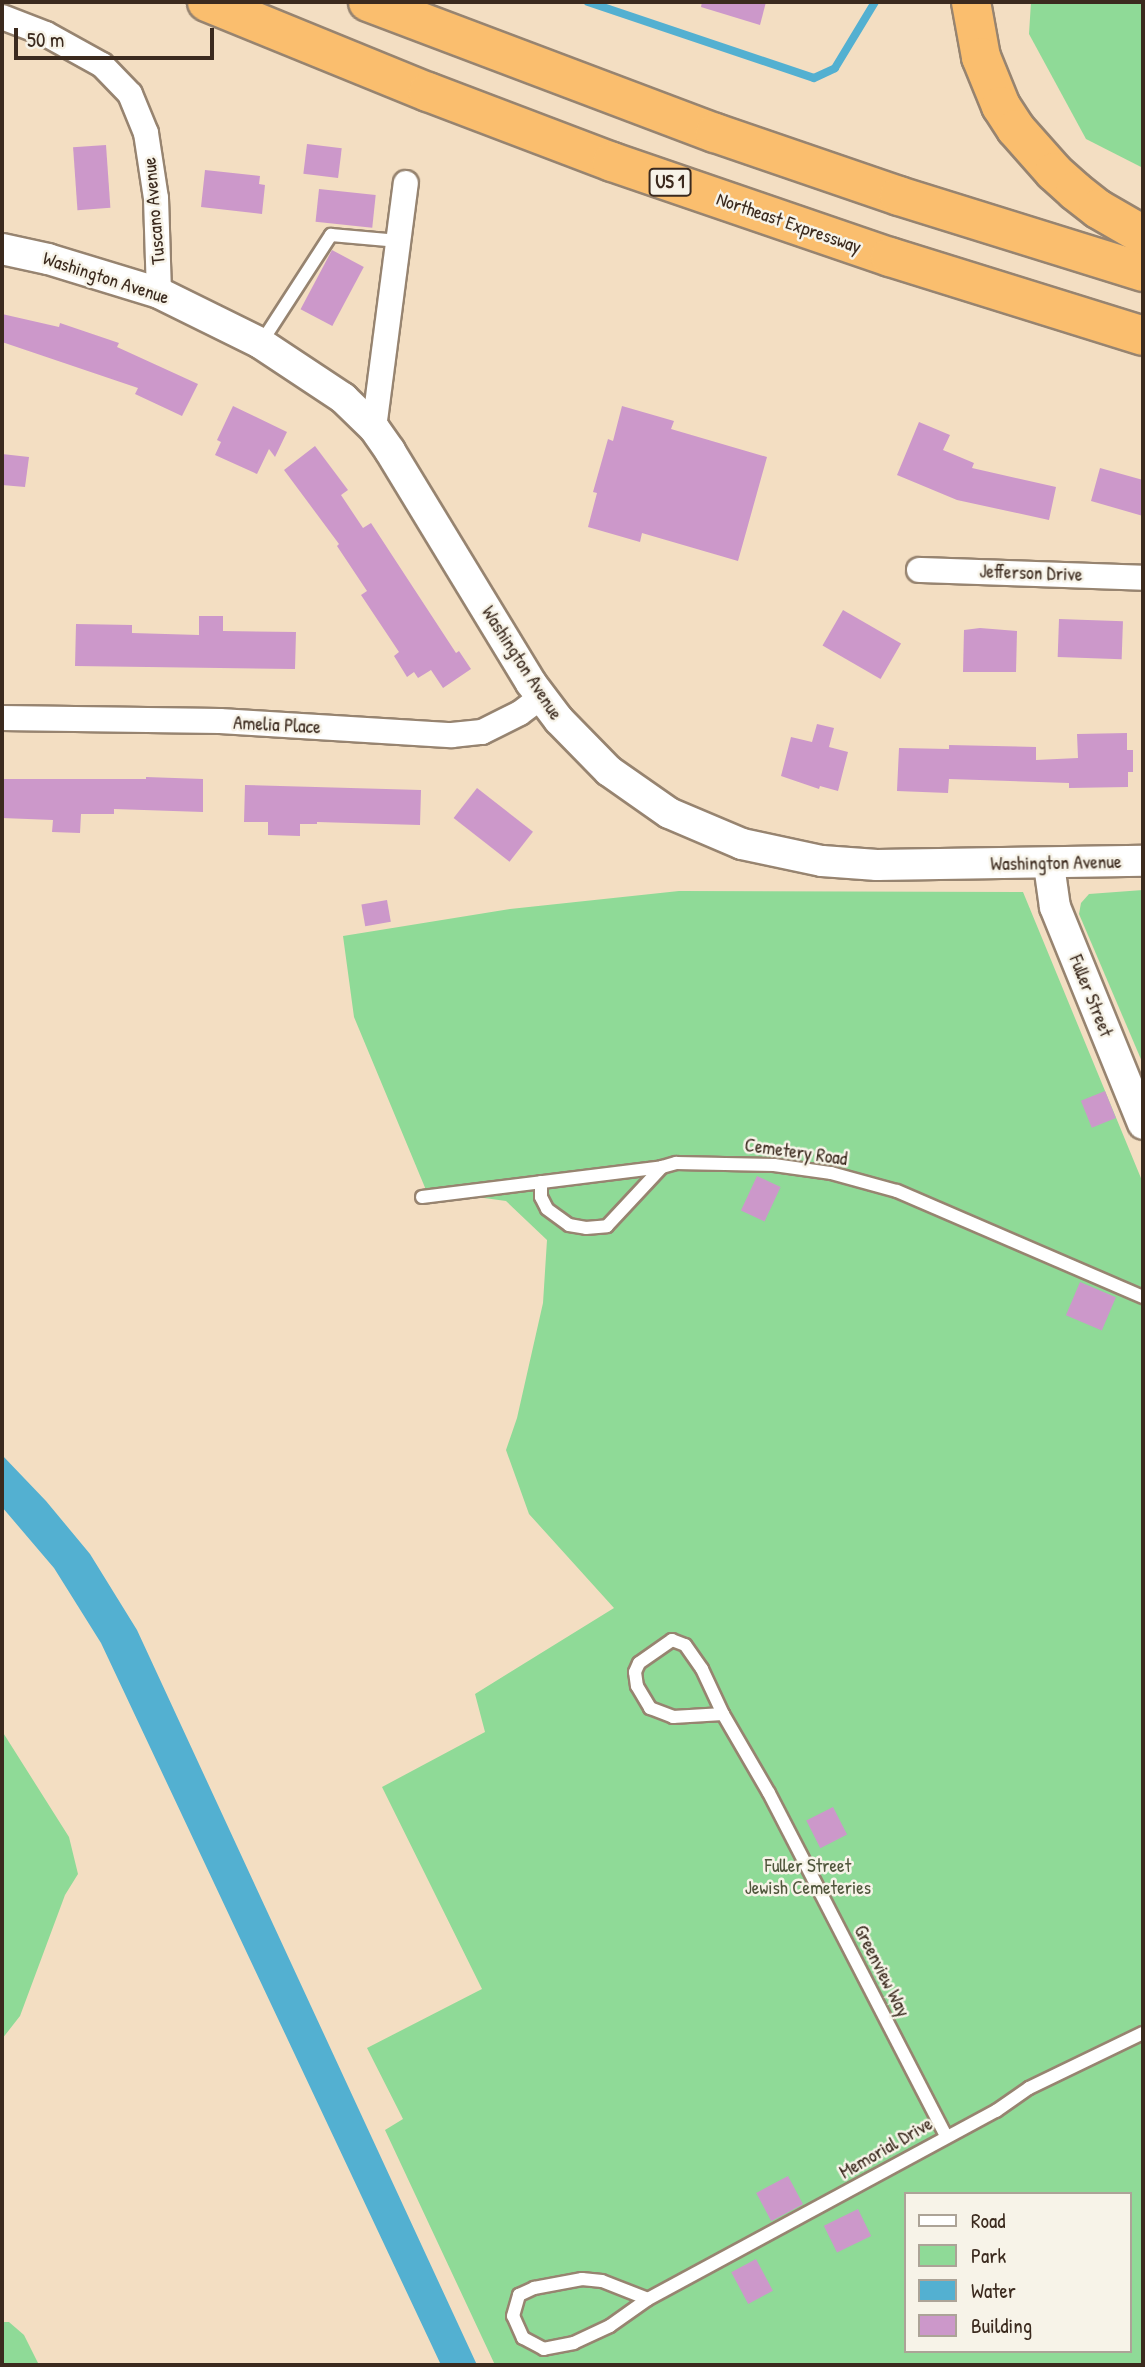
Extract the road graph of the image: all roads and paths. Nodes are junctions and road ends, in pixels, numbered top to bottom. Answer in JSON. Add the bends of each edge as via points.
{"nodes":[{"id":1,"x":207,"y":2,"type":"edge"},
{"id":2,"x":368,"y":2,"type":"edge"},
{"id":3,"x":971,"y":2,"type":"edge"},
{"id":4,"x":2,"y":17,"type":"edge"},
{"id":5,"x":407,"y":183,"type":"dead end"},
{"id":6,"x":1143,"y":235,"type":"edge"},
{"id":7,"x":399,"y":241,"type":"junction"},
{"id":8,"x":2,"y":249,"type":"edge"},
{"id":9,"x":1143,"y":272,"type":"edge"},
{"id":10,"x":159,"y":293,"type":"junction"},
{"id":11,"x":1143,"y":336,"type":"edge"},
{"id":12,"x":260,"y":343,"type":"junction"},
{"id":13,"x":373,"y":428,"type":"junction"},
{"id":14,"x":919,"y":570,"type":"dead end"},
{"id":15,"x":1143,"y":578,"type":"edge"},
{"id":16,"x":541,"y":697,"type":"junction"},
{"id":17,"x":2,"y":718,"type":"edge"},
{"id":18,"x":1143,"y":861,"type":"edge"},
{"id":19,"x":1049,"y":865,"type":"junction"},
{"id":20,"x":1143,"y":1124,"type":"edge"},
{"id":21,"x":662,"y":1167,"type":"junction"},
{"id":22,"x":541,"y":1182,"type":"junction"},
{"id":23,"x":422,"y":1197,"type":"dead end"},
{"id":24,"x":1143,"y":1297,"type":"edge"},
{"id":25,"x":723,"y":1714,"type":"junction"},
{"id":26,"x":1143,"y":2033,"type":"edge"},
{"id":27,"x":946,"y":2136,"type":"junction"},
{"id":28,"x":648,"y":2299,"type":"junction"}],
"edges":[{"from":1,"to":11,"type":"highway","name":"Northeast Expressway","number":"US 1","via":[[625,166],[878,254]]},
{"from":2,"to":9,"type":"highway","via":[[728,138]]},
{"from":3,"to":6,"type":"highway","via":[[981,57],[1016,129],[1075,191]]},
{"from":4,"to":10,"type":"street","name":"Tuscano Avenue","via":[[102,65],[130,94],[146,133],[156,198]]},
{"from":5,"to":7,"type":"street"},
{"from":7,"to":12,"type":"lane","via":[[331,236]]},
{"from":7,"to":13,"type":"street"},
{"from":8,"to":10,"type":"street","name":"Washington Avenue"},
{"from":10,"to":12,"type":"street","name":"Washington Avenue"},
{"from":12,"to":13,"type":"street","name":"Washington Avenue","via":[[330,388]]},
{"from":13,"to":16,"type":"street","name":"Washington Avenue"},
{"from":14,"to":15,"type":"street","name":"Jefferson Drive"},
{"from":16,"to":17,"type":"street","name":"Amelia Place","via":[[482,732],[452,735],[220,721]]},
{"from":16,"to":19,"type":"street","name":"Washington Avenue","via":[[573,737],[627,786],[669,813],[742,844],[850,864]]},
{"from":18,"to":19,"type":"street","name":"Washington Avenue"},
{"from":19,"to":20,"type":"street","name":"Fuller Street","via":[[1055,907]]},
{"from":21,"to":22,"type":"lane","name":"Cemetery Road"},
{"from":21,"to":22,"type":"lane","via":[[607,1226],[569,1225],[547,1209]]},
{"from":21,"to":24,"type":"lane","name":"Cemetery Road","via":[[722,1162],[831,1173],[897,1191]]},
{"from":22,"to":23,"type":"lane","name":"Cemetery Road"},
{"from":25,"to":25,"type":"lane","name":"Greenview Way","via":[[673,1717],[650,1708],[637,1686],[639,1663],[672,1640],[685,1645]]},
{"from":25,"to":27,"type":"lane","name":"Greenview Way","via":[[769,1793]]},
{"from":26,"to":27,"type":"lane","name":"Memorial Drive","via":[[1029,2088]]},
{"from":27,"to":28,"type":"lane","name":"Memorial Drive"},
{"from":28,"to":28,"type":"lane","name":"Memorial Drive","via":[[602,2281],[582,2279],[519,2295],[513,2316],[523,2338],[544,2349],[574,2343],[610,2326]]}]}
